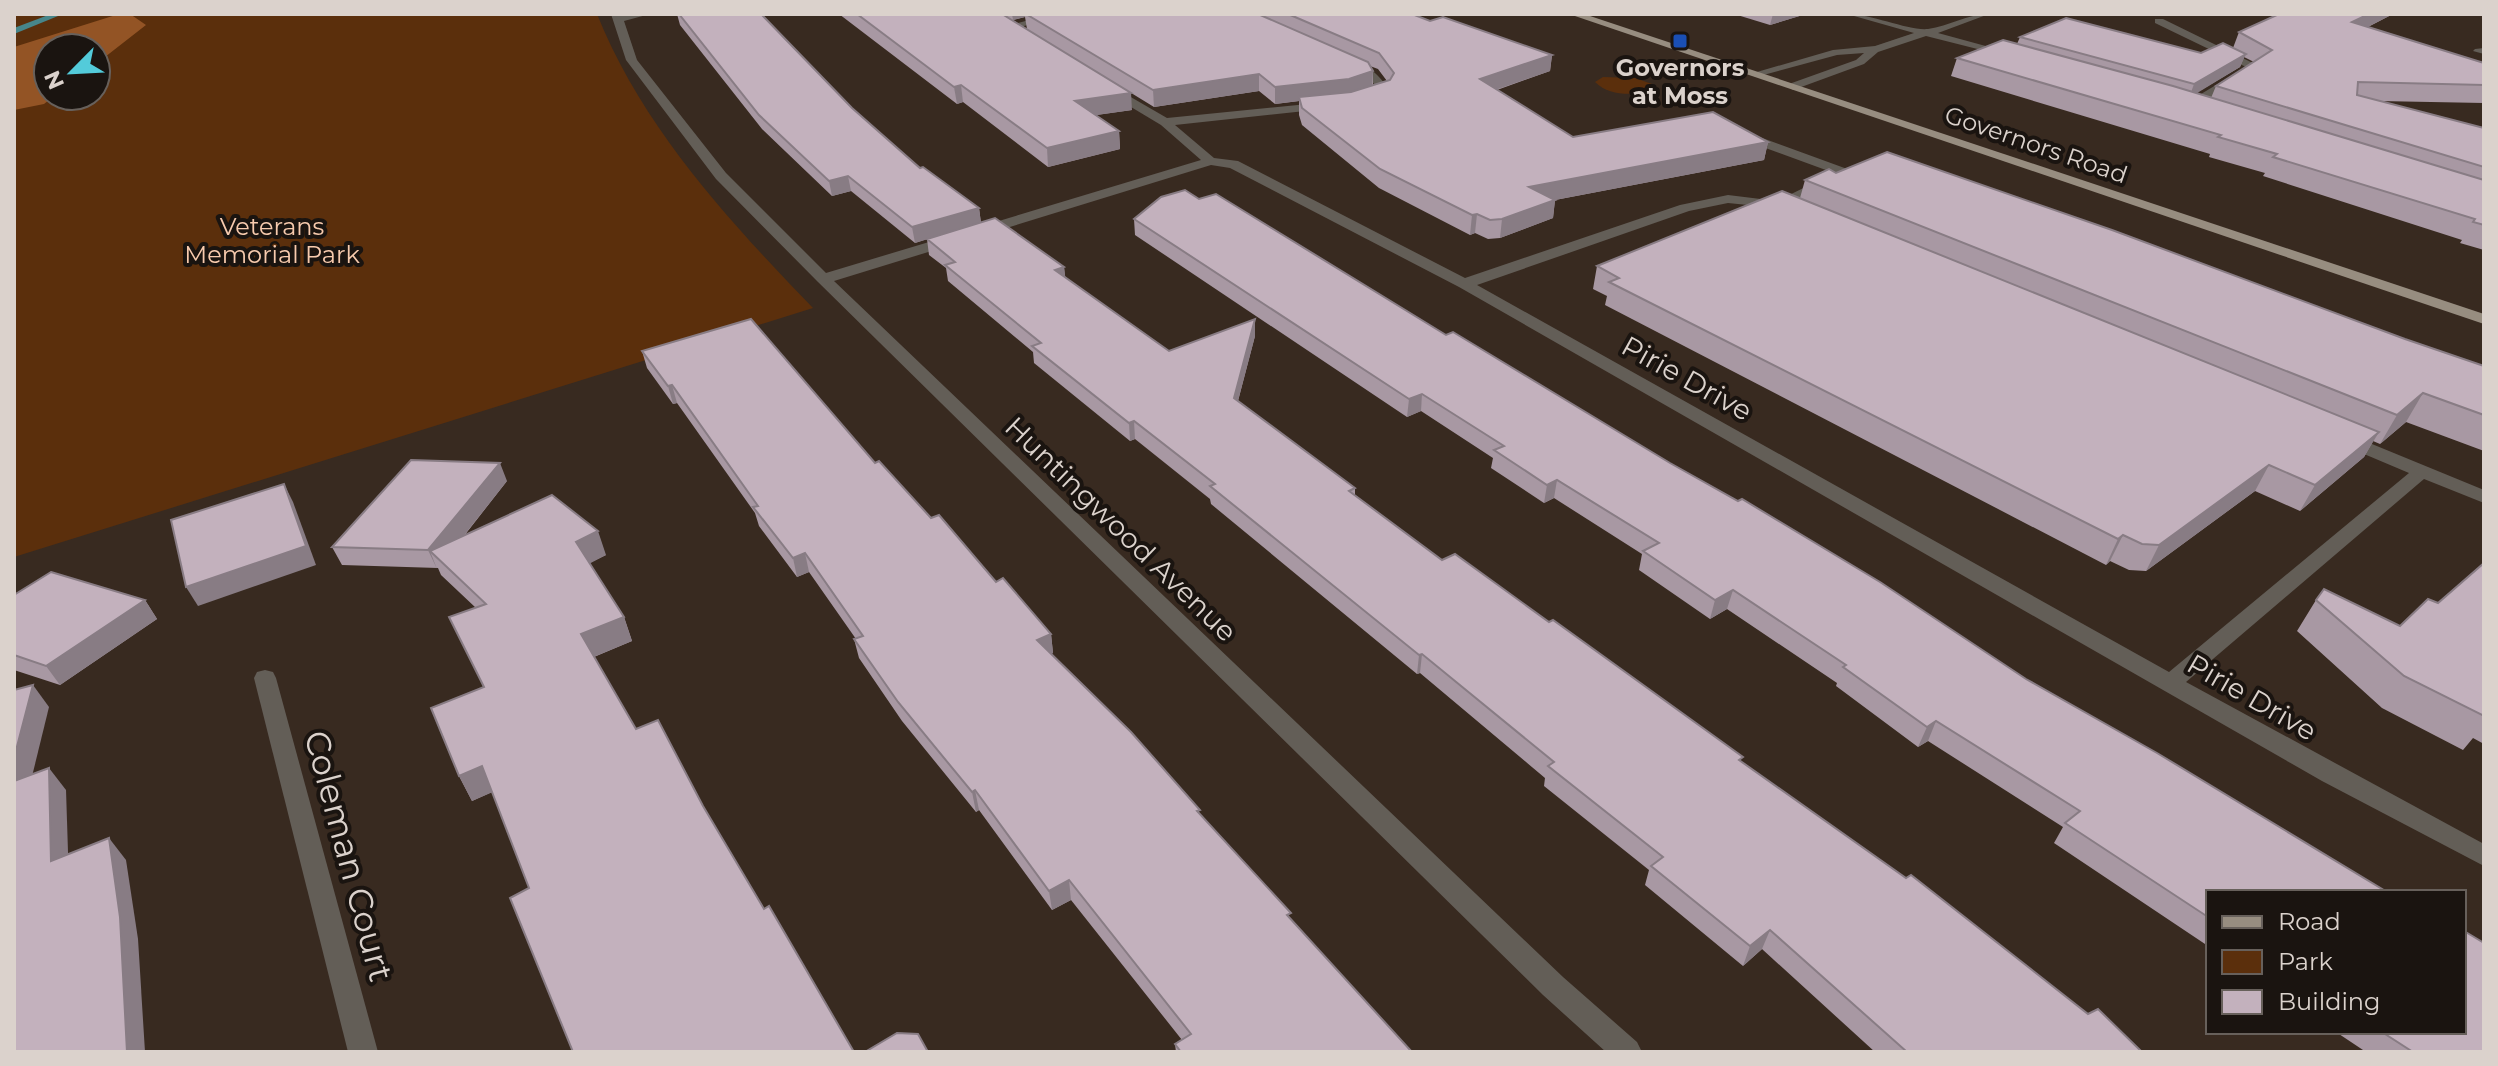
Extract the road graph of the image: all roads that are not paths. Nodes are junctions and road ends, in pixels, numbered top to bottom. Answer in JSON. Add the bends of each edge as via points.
{"nodes":[{"id":1,"x":645,"y":14,"type":"edge"},
{"id":2,"x":1066,"y":14,"type":"edge"},
{"id":3,"x":1574,"y":14,"type":"edge"},
{"id":4,"x":1852,"y":14,"type":"edge"},
{"id":5,"x":1984,"y":14,"type":"edge"},
{"id":6,"x":617,"y":16,"type":"edge"},
{"id":7,"x":2159,"y":21,"type":"dead end"},
{"id":8,"x":1929,"y":31,"type":"junction"},
{"id":9,"x":1024,"y":34,"type":"edge"},
{"id":10,"x":1876,"y":49,"type":"junction"},
{"id":11,"x":1332,"y":56,"type":"edge"},
{"id":12,"x":2026,"y":59,"type":"edge"},
{"id":13,"x":1756,"y":74,"type":"junction"},
{"id":14,"x":1099,"y":82,"type":"edge"},
{"id":15,"x":1793,"y":86,"type":"junction"},
{"id":16,"x":2175,"y":101,"type":"edge"},
{"id":17,"x":1350,"y":102,"type":"edge"},
{"id":18,"x":1335,"y":104,"type":"edge"},
{"id":19,"x":2190,"y":106,"type":"junction"},
{"id":20,"x":2204,"y":110,"type":"edge"},
{"id":21,"x":1165,"y":122,"type":"junction"},
{"id":22,"x":1730,"y":130,"type":"edge"},
{"id":23,"x":1210,"y":161,"type":"junction"},
{"id":24,"x":823,"y":279,"type":"junction"},
{"id":25,"x":1464,"y":284,"type":"junction"},
{"id":26,"x":2484,"y":319,"type":"edge"},
{"id":27,"x":2335,"y":435,"type":"edge"},
{"id":28,"x":2422,"y":471,"type":"junction"},
{"id":29,"x":2484,"y":497,"type":"edge"},
{"id":30,"x":265,"y":678,"type":"dead end"},
{"id":31,"x":2170,"y":683,"type":"junction"},
{"id":32,"x":2484,"y":856,"type":"edge"},
{"id":33,"x":363,"y":1052,"type":"edge"},
{"id":34,"x":1627,"y":1052,"type":"edge"}],
"edges":[{"from":1,"to":6,"type":"street"},
{"from":2,"to":9,"type":"street","via":[[1006,23]]},
{"from":3,"to":13,"type":"main road","name":"Governors Road"},
{"from":4,"to":8,"type":"street"},
{"from":5,"to":8,"type":"street"},
{"from":6,"to":24,"type":"street","name":"Huntingwood Avenue","via":[[632,60],[721,176]]},
{"from":7,"to":19,"type":"street","via":[[2255,67]]},
{"from":8,"to":10,"type":"street"},
{"from":8,"to":12,"type":"street"},
{"from":10,"to":13,"type":"street","via":[[1837,52]]},
{"from":10,"to":15,"type":"street","via":[[1860,62]]},
{"from":11,"to":17,"type":"street","via":[[1373,74],[1384,91]]},
{"from":13,"to":15,"type":"main road","name":"Governors Road"},
{"from":14,"to":21,"type":"street"},
{"from":15,"to":26,"type":"main road","name":"Governors Road"},
{"from":16,"to":19,"type":"street"},
{"from":18,"to":21,"type":"street"},
{"from":19,"to":20,"type":"street"},
{"from":21,"to":23,"type":"street"},
{"from":22,"to":25,"type":"street","via":[[1845,173],[1788,208],[1728,199],[1685,208]]},
{"from":23,"to":24,"type":"street"},
{"from":23,"to":25,"type":"street","name":"Pirie Drive","via":[[1233,164],[1277,184]]},
{"from":24,"to":34,"type":"street","name":"Huntingwood Avenue"},
{"from":25,"to":31,"type":"street","name":"Pirie Drive"},
{"from":27,"to":28,"type":"street"},
{"from":28,"to":29,"type":"street"},
{"from":28,"to":31,"type":"street"},
{"from":30,"to":33,"type":"street","name":"Coleman Court"},
{"from":31,"to":32,"type":"street","name":"Pirie Drive"}]}
